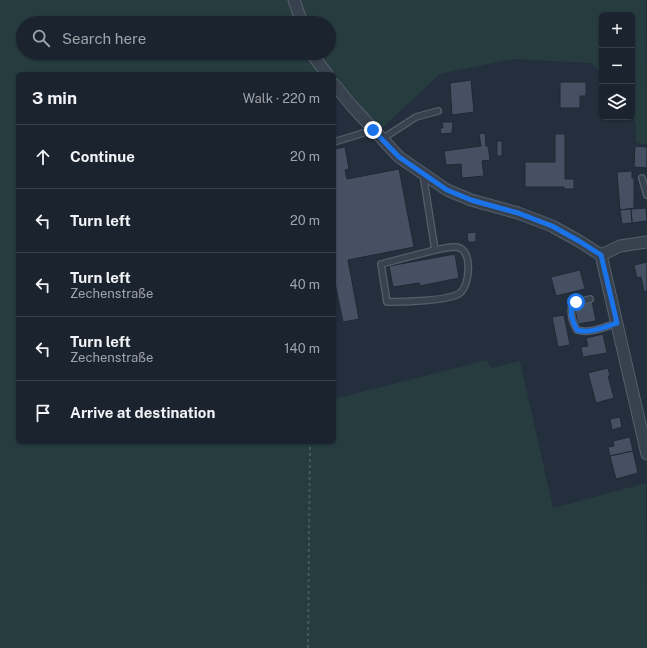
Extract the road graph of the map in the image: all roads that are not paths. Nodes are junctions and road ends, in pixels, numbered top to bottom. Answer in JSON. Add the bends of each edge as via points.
{"nodes":[{"id":1,"x":294,"y":0,"type":"edge"},
{"id":2,"x":300,"y":16,"type":"edge"},
{"id":3,"x":316,"y":60,"type":"edge"},
{"id":4,"x":325,"y":72,"type":"edge"},
{"id":5,"x":336,"y":87,"type":"edge"},
{"id":6,"x":438,"y":111,"type":"dead end"},
{"id":7,"x":373,"y":130,"type":"junction"},
{"id":8,"x":382,"y":139,"type":"junction"},
{"id":9,"x":336,"y":141,"type":"edge"},
{"id":10,"x":423,"y":173,"type":"junction"},
{"id":11,"x":642,"y":178,"type":"dead end"},
{"id":12,"x":647,"y":194,"type":"edge"},
{"id":13,"x":647,"y":242,"type":"edge"},
{"id":14,"x":435,"y":250,"type":"junction"},
{"id":15,"x":601,"y":255,"type":"junction"},
{"id":16,"x":590,"y":299,"type":"dead end"},
{"id":17,"x":617,"y":323,"type":"junction"},
{"id":18,"x":647,"y":454,"type":"edge"}],
"edges":[{"from":1,"to":2,"type":"street"},
{"from":3,"to":4,"type":"street"},
{"from":5,"to":7,"type":"street"},
{"from":6,"to":8,"type":"lane","via":[[416,117]]},
{"from":7,"to":8,"type":"street"},
{"from":7,"to":9,"type":"lane"},
{"from":8,"to":10,"type":"street","via":[[399,157]]},
{"from":10,"to":14,"type":"lane"},
{"from":10,"to":15,"type":"street","via":[[447,190],[471,200],[552,226]]},
{"from":11,"to":12,"type":"lane"},
{"from":13,"to":15,"type":"street","via":[[620,246]]},
{"from":14,"to":14,"type":"lane","via":[[381,264],[387,302],[450,297],[460,293],[468,281],[466,256],[456,247]]},
{"from":15,"to":17,"type":"street"},
{"from":16,"to":17,"type":"lane","via":[[572,304],[572,320],[577,330],[589,331]]},
{"from":17,"to":18,"type":"street"}]}
